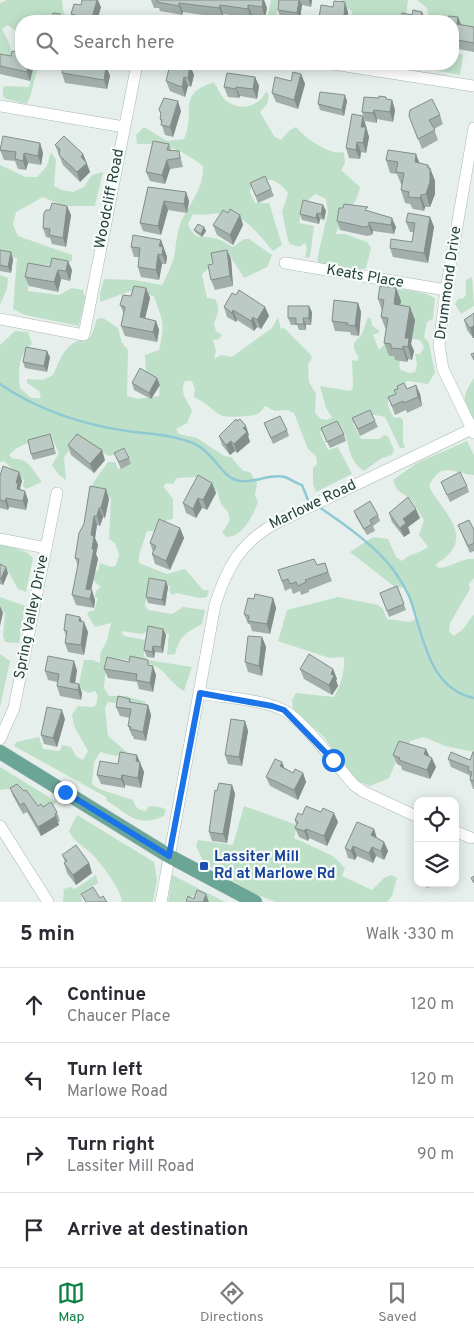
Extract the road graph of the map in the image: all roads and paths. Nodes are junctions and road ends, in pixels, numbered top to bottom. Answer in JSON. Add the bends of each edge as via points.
{"nodes":[{"id":1,"x":136,"y":70,"type":"edge"},
{"id":2,"x":371,"y":70,"type":"edge"},
{"id":3,"x":474,"y":86,"type":"edge"},
{"id":4,"x":0,"y":106,"type":"edge"},
{"id":5,"x":124,"y":127,"type":"junction"},
{"id":6,"x":474,"y":128,"type":"edge"},
{"id":7,"x":285,"y":263,"type":"dead end"},
{"id":8,"x":446,"y":290,"type":"junction"},
{"id":9,"x":0,"y":319,"type":"edge"},
{"id":10,"x":473,"y":430,"type":"edge"},
{"id":11,"x":57,"y":493,"type":"dead end"},
{"id":12,"x":0,"y":539,"type":"edge"},
{"id":13,"x":46,"y":548,"type":"junction"},
{"id":14,"x":200,"y":693,"type":"junction"},
{"id":15,"x":0,"y":739,"type":"edge"},
{"id":16,"x":0,"y":752,"type":"edge"},
{"id":17,"x":414,"y":815,"type":"edge"},
{"id":18,"x":0,"y":826,"type":"edge"},
{"id":19,"x":459,"y":834,"type":"edge"},
{"id":20,"x":471,"y":838,"type":"dead end"},
{"id":21,"x":169,"y":856,"type":"junction"},
{"id":22,"x":48,"y":902,"type":"edge"},
{"id":23,"x":161,"y":902,"type":"edge"},
{"id":24,"x":255,"y":902,"type":"edge"}],
"edges":[{"from":1,"to":5,"type":"street","name":"Woodcliff Road"},
{"from":2,"to":3,"type":"street"},
{"from":4,"to":5,"type":"street"},
{"from":5,"to":9,"type":"street","name":"Woodcliff Road","via":[[84,335]]},
{"from":6,"to":8,"type":"street","name":"Drummond Drive"},
{"from":7,"to":8,"type":"street","name":"Keats Place"},
{"from":8,"to":10,"type":"street","name":"Drummond Drive","via":[[440,357]]},
{"from":10,"to":14,"type":"street","name":"Marlowe Road","via":[[276,523],[250,541],[224,575],[215,605]]},
{"from":11,"to":13,"type":"street","name":"Spring Valley Drive"},
{"from":12,"to":13,"type":"street"},
{"from":13,"to":15,"type":"street","name":"Spring Valley Drive","via":[[14,708]]},
{"from":14,"to":17,"type":"street","via":[[284,710],[354,785]]},
{"from":14,"to":21,"type":"street","name":"Marlowe Road"},
{"from":16,"to":21,"type":"main road"},
{"from":18,"to":22,"type":"street"},
{"from":19,"to":20,"type":"street"},
{"from":21,"to":23,"type":"street","name":"Marlowe Road"},
{"from":21,"to":24,"type":"main road"}]}
